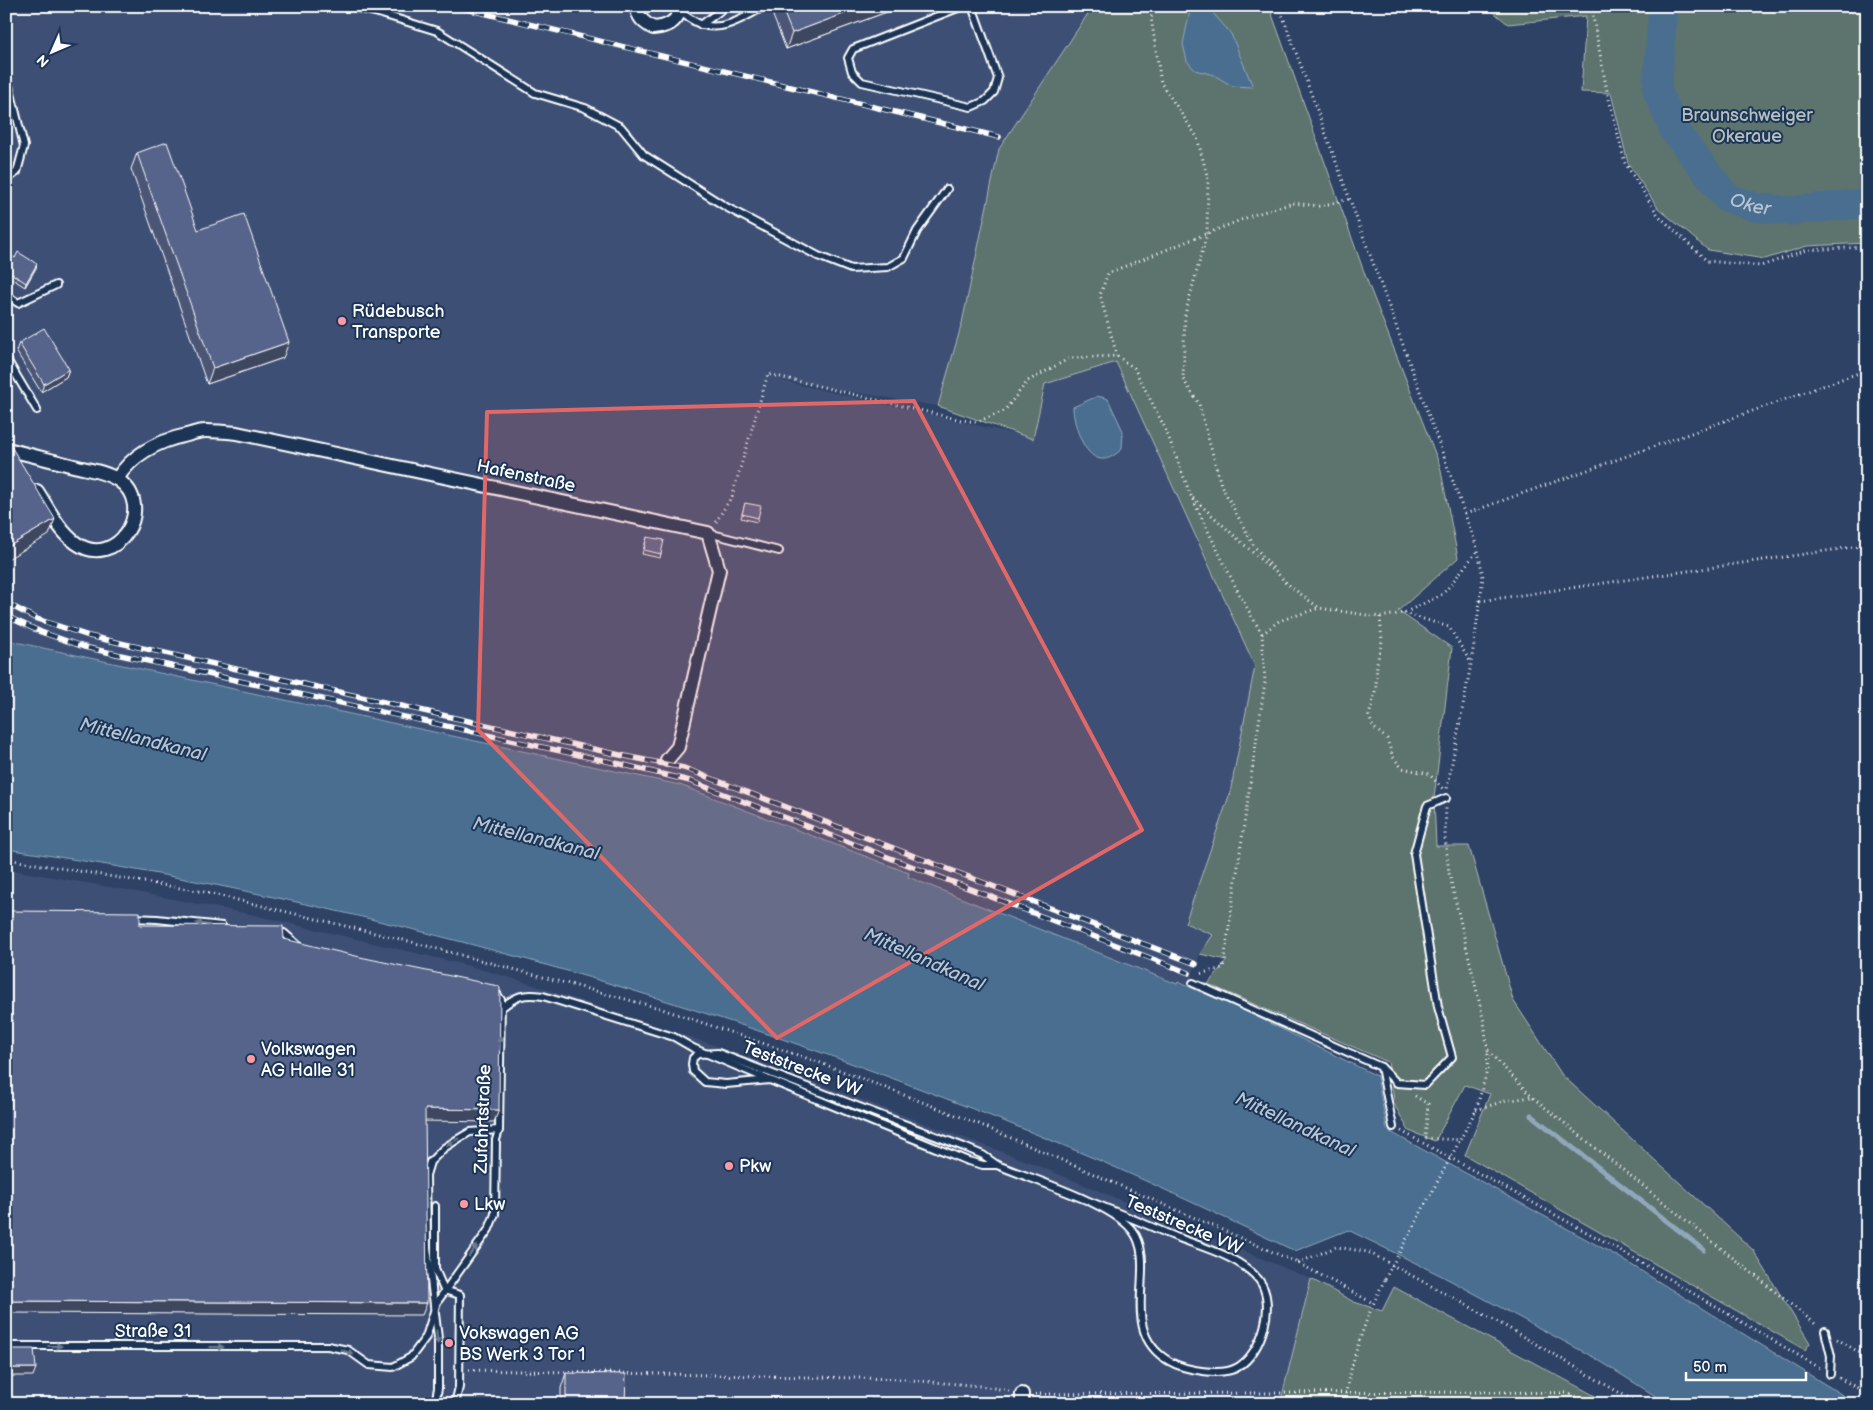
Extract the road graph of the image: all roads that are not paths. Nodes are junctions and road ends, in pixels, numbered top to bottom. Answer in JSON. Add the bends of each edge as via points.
{"nodes":[{"id":1,"x":348,"y":6,"type":"edge"},
{"id":2,"x":636,"y":6,"type":"edge"},
{"id":3,"x":723,"y":6,"type":"edge"},
{"id":4,"x":766,"y":6,"type":"edge"},
{"id":5,"x":963,"y":6,"type":"edge"},
{"id":6,"x":972,"y":6,"type":"edge"},
{"id":7,"x":680,"y":9,"type":"edge"},
{"id":8,"x":701,"y":25,"type":"junction"},
{"id":9,"x":6,"y":72,"type":"edge"},
{"id":10,"x":6,"y":180,"type":"edge"},
{"id":11,"x":947,"y":189,"type":"dead end"},
{"id":12,"x":56,"y":285,"type":"dead end"},
{"id":13,"x":6,"y":295,"type":"edge"},
{"id":14,"x":6,"y":358,"type":"edge"},
{"id":15,"x":37,"y":410,"type":"dead end"},
{"id":16,"x":8,"y":447,"type":"edge"},
{"id":17,"x":20,"y":464,"type":"edge"},
{"id":18,"x":29,"y":479,"type":"edge"},
{"id":19,"x":117,"y":479,"type":"junction"},
{"id":20,"x":708,"y":533,"type":"junction"},
{"id":21,"x":779,"y":552,"type":"dead end"},
{"id":22,"x":667,"y":760,"type":"dead end"},
{"id":23,"x":1446,"y":796,"type":"road end"},
{"id":24,"x":129,"y":918,"type":"edge"},
{"id":25,"x":226,"y":926,"type":"edge"},
{"id":26,"x":265,"y":931,"type":"edge"},
{"id":27,"x":309,"y":949,"type":"edge"},
{"id":28,"x":1193,"y":983,"type":"dead end"},
{"id":29,"x":490,"y":993,"type":"edge"},
{"id":30,"x":501,"y":1008,"type":"junction"},
{"id":31,"x":705,"y":1053,"type":"junction"},
{"id":32,"x":1381,"y":1067,"type":"junction"},
{"id":33,"x":770,"y":1080,"type":"junction"},
{"id":34,"x":1393,"y":1127,"type":"road end"},
{"id":35,"x":499,"y":1130,"type":"junction"},
{"id":36,"x":997,"y":1165,"type":"junction"},
{"id":37,"x":1070,"y":1194,"type":"junction"},
{"id":38,"x":435,"y":1206,"type":"dead end"},
{"id":39,"x":444,"y":1290,"type":"junction"},
{"id":40,"x":434,"y":1311,"type":"junction"},
{"id":41,"x":1825,"y":1331,"type":"road end"},
{"id":42,"x":6,"y":1346,"type":"edge"},
{"id":43,"x":1830,"y":1374,"type":"road end"},
{"id":44,"x":434,"y":1404,"type":"edge"},
{"id":45,"x":454,"y":1404,"type":"edge"}],
"edges":[{"from":1,"to":11,"type":"lane","via":[[437,31],[535,92],[585,108],[621,127],[644,155],[726,207],[818,256],[851,269],[888,268],[904,258],[917,231]]},
{"from":2,"to":7,"type":"street","via":[[641,19],[653,28],[669,25]]},
{"from":3,"to":8,"type":"lane"},
{"from":4,"to":8,"type":"lane","via":[[720,26]]},
{"from":5,"to":6,"type":"lane","via":[[854,49],[848,58],[852,72],[862,82],[971,107],[985,101],[994,92],[998,78]]},
{"from":7,"to":8,"type":"lane"},
{"from":9,"to":10,"type":"lane","via":[[24,146],[17,172]]},
{"from":12,"to":13,"type":"lane","via":[[18,302]]},
{"from":14,"to":15,"type":"lane"},
{"from":16,"to":17,"type":"street"},
{"from":16,"to":19,"type":"street"},
{"from":18,"to":19,"type":"street","via":[[65,533],[77,544],[93,549],[107,549],[118,543],[133,522],[134,505],[130,494]]},
{"from":19,"to":20,"type":"street","name":"Hafenstraße","via":[[135,457],[167,440],[205,431],[237,433]]},
{"from":20,"to":21,"type":"lane"},
{"from":20,"to":22,"type":"street","via":[[719,570],[678,747]]},
{"from":23,"to":32,"type":"lane","via":[[1427,806],[1414,854],[1438,1007],[1452,1057],[1425,1085],[1397,1083]]},
{"from":25,"to":24,"type":"lane","one_way":true},
{"from":26,"to":27,"type":"lane","via":[[284,933]]},
{"from":28,"to":32,"type":"lane"},
{"from":29,"to":30,"type":"lane","via":[[497,994]]},
{"from":30,"to":31,"type":"lane","name":"Teststrecke VW","via":[[514,998],[530,994],[543,996],[674,1037]]},
{"from":35,"to":30,"type":"lane","name":"Zufahrtstraße","one_way":true},
{"from":31,"to":33,"type":"lane","name":"Teststrecke VW"},
{"from":31,"to":33,"type":"lane","name":"Teststrecke VW","via":[[698,1054],[692,1064],[693,1071],[705,1082],[726,1084]]},
{"from":31,"to":36,"type":"lane","name":"Teststrecke VW","via":[[718,1054],[845,1101],[983,1155]]},
{"from":32,"to":34,"type":"lane"},
{"from":33,"to":36,"type":"lane","name":"Teststrecke VW","via":[[968,1161]]},
{"from":39,"to":35,"type":"lane","name":"Zufahrtstraße","one_way":true,"via":[[489,1229],[495,1214],[496,1140]]},
{"from":35,"to":40,"type":"lane","one_way":true,"via":[[470,1132],[444,1148],[430,1162],[426,1175],[427,1247]]},
{"from":36,"to":37,"type":"lane","name":"Teststrecke VW"},
{"from":37,"to":37,"type":"lane","name":"Teststrecke VW","via":[[1088,1201],[1097,1204],[1125,1215],[1243,1264],[1260,1281],[1267,1314],[1258,1345],[1249,1358],[1237,1368],[1224,1371],[1191,1370],[1167,1361],[1158,1353],[1144,1333],[1141,1321],[1139,1241],[1132,1229],[1117,1217],[1097,1204]]},
{"from":38,"to":39,"type":"lane","via":[[435,1270]]},
{"from":39,"to":40,"type":"lane","name":"Zufahrtstraße"},
{"from":39,"to":45,"type":"lane","via":[[460,1295],[459,1387]]},
{"from":42,"to":40,"type":"lane","name":"Straße 31","one_way":true,"via":[[328,1346],[348,1350],[369,1365],[394,1367],[411,1358],[426,1336]]},
{"from":40,"to":44,"type":"lane","one_way":true,"via":[[438,1338],[438,1388]]},
{"from":41,"to":43,"type":"lane","via":[[1831,1356]]}]}
